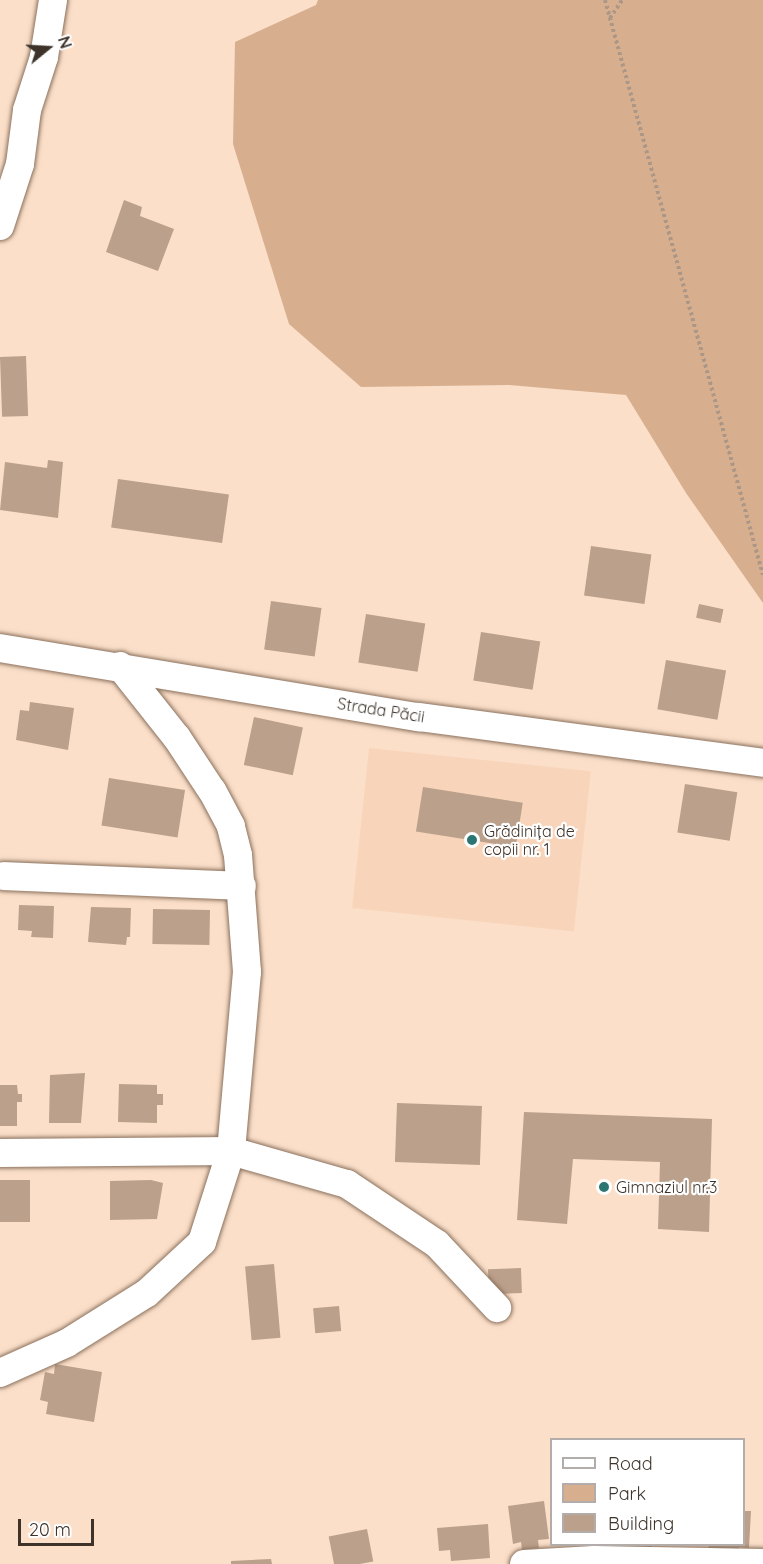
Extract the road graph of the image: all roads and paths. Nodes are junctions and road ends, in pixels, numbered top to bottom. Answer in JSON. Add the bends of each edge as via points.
{"nodes":[{"id":1,"x":53,"y":0,"type":"edge"},
{"id":2,"x":605,"y":0,"type":"edge"},
{"id":3,"x":622,"y":0,"type":"edge"},
{"id":4,"x":610,"y":18,"type":"junction"},
{"id":5,"x":0,"y":226,"type":"edge"},
{"id":6,"x":763,"y":575,"type":"edge"},
{"id":7,"x":0,"y":648,"type":"edge"},
{"id":8,"x":120,"y":666,"type":"junction"},
{"id":9,"x":763,"y":764,"type":"edge"},
{"id":10,"x":4,"y":876,"type":"dead end"},
{"id":11,"x":242,"y":886,"type":"junction"},
{"id":12,"x":231,"y":1151,"type":"junction"},
{"id":13,"x":0,"y":1153,"type":"edge"},
{"id":14,"x":497,"y":1308,"type":"dead end"},
{"id":15,"x":0,"y":1373,"type":"edge"},
{"id":16,"x":763,"y":1563,"type":"edge"},
{"id":17,"x":524,"y":1564,"type":"edge"}],
"edges":[{"from":1,"to":5,"type":"street","via":[[44,57],[27,110],[20,164]]},
{"from":2,"to":4,"type":"path"},
{"from":3,"to":4,"type":"path"},
{"from":4,"to":6,"type":"path"},
{"from":7,"to":8,"type":"street","name":"Strada Păcii"},
{"from":8,"to":9,"type":"street","name":"Strada Păcii","via":[[419,717]]},
{"from":8,"to":11,"type":"street","via":[[177,738],[231,825]]},
{"from":10,"to":11,"type":"street"},
{"from":11,"to":12,"type":"street","via":[[247,972]]},
{"from":12,"to":13,"type":"street"},
{"from":12,"to":14,"type":"street","via":[[347,1184],[437,1244]]},
{"from":12,"to":15,"type":"street","via":[[201,1242],[147,1293],[67,1343]]},
{"from":16,"to":17,"type":"street","via":[[594,1560]]}]}
